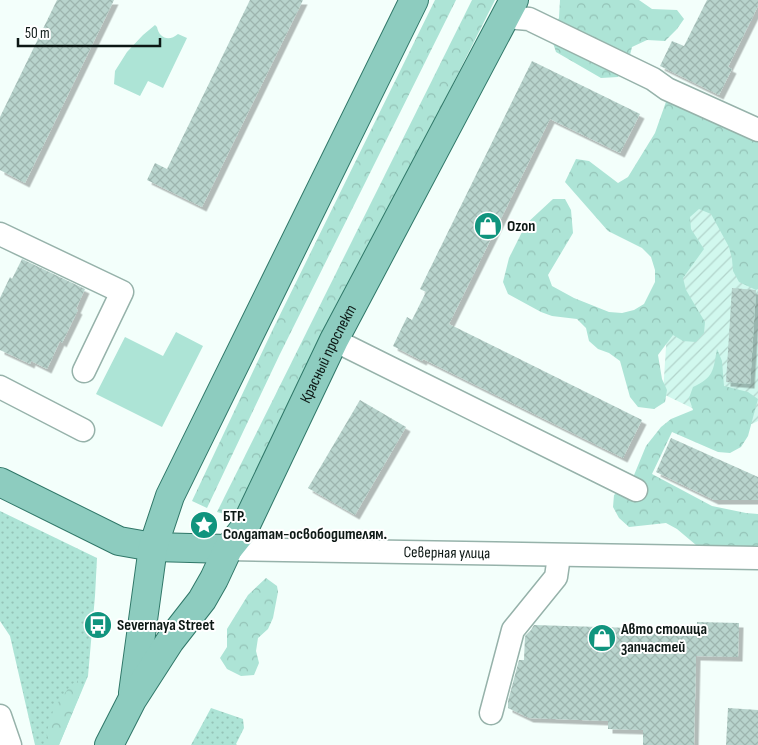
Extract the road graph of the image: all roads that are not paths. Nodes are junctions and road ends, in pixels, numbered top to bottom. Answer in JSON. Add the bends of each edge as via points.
{"nodes":[{"id":1,"x":414,"y":0,"type":"edge"},
{"id":2,"x":510,"y":8,"type":"edge"},
{"id":3,"x":758,"y":130,"type":"edge"},
{"id":4,"x":0,"y":234,"type":"edge"},
{"id":5,"x":334,"y":340,"type":"junction"},
{"id":6,"x":84,"y":371,"type":"dead end"},
{"id":7,"x":0,"y":387,"type":"edge"},
{"id":8,"x":83,"y":430,"type":"dead end"},
{"id":9,"x":0,"y":482,"type":"edge"},
{"id":10,"x":636,"y":490,"type":"dead end"},
{"id":11,"x":153,"y":546,"type":"junction"},
{"id":12,"x":228,"y":549,"type":"junction"},
{"id":13,"x":559,"y":556,"type":"junction"},
{"id":14,"x":758,"y":558,"type":"edge"},
{"id":15,"x":132,"y":700,"type":"junction"},
{"id":16,"x":492,"y":713,"type":"dead end"},
{"id":17,"x":0,"y":716,"type":"edge"},
{"id":18,"x":10,"y":745,"type":"edge"},
{"id":19,"x":109,"y":745,"type":"edge"}],
"edges":[{"from":1,"to":11,"type":"main road","name":"Красный проспект","via":[[170,496]]},
{"from":2,"to":3,"type":"street","via":[[667,89]]},
{"from":2,"to":5,"type":"main road","name":"Красный проспект"},
{"from":4,"to":6,"type":"street","via":[[122,292]]},
{"from":5,"to":10,"type":"street"},
{"from":5,"to":12,"type":"main road","name":"Красный проспект","via":[[244,529]]},
{"from":7,"to":8,"type":"street"},
{"from":9,"to":11,"type":"main road","name":"Северная улица","via":[[119,541]]},
{"from":11,"to":12,"type":"main road","name":"Северная улица"},
{"from":11,"to":15,"type":"main road","name":"Красный проспект"},
{"from":12,"to":13,"type":"street","name":"Северная улица"},
{"from":12,"to":15,"type":"main road","name":"Красный проспект","via":[[202,600],[170,641]]},
{"from":13,"to":14,"type":"street","name":"Северная улица"},
{"from":13,"to":16,"type":"street","via":[[556,577],[513,630]]},
{"from":15,"to":19,"type":"main road","name":"Красный проспект"},
{"from":17,"to":18,"type":"street"}]}
